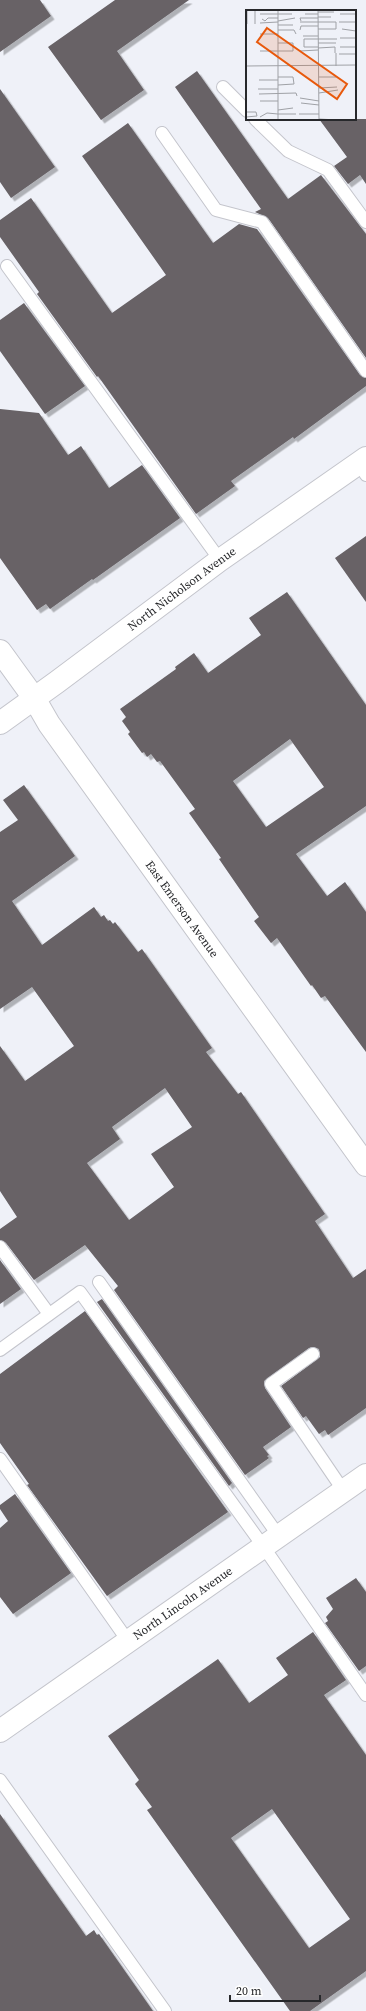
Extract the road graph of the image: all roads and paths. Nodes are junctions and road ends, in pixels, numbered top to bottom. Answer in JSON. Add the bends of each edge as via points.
{"nodes":[{"id":1,"x":223,"y":86,"type":"dead end"},
{"id":2,"x":246,"y":110,"type":"edge"},
{"id":3,"x":257,"y":120,"type":"edge"},
{"id":4,"x":162,"y":133,"type":"dead end"},
{"id":5,"x":366,"y":222,"type":"edge"},
{"id":6,"x":7,"y":266,"type":"dead end"},
{"id":7,"x":366,"y":371,"type":"edge"},
{"id":8,"x":364,"y":465,"type":"edge"},
{"id":9,"x":220,"y":560,"type":"junction"},
{"id":10,"x":0,"y":651,"type":"edge"},
{"id":11,"x":34,"y":698,"type":"junction"},
{"id":12,"x":0,"y":723,"type":"edge"},
{"id":13,"x":363,"y":1155,"type":"edge"},
{"id":14,"x":0,"y":1247,"type":"edge"},
{"id":15,"x":99,"y":1282,"type":"dead end"},
{"id":16,"x":49,"y":1314,"type":"junction"},
{"id":17,"x":0,"y":1350,"type":"edge"},
{"id":18,"x":313,"y":1354,"type":"dead end"},
{"id":19,"x":0,"y":1459,"type":"edge"},
{"id":20,"x":366,"y":1475,"type":"edge"},
{"id":21,"x":343,"y":1490,"type":"junction"},
{"id":22,"x":270,"y":1541,"type":"junction"},
{"id":23,"x":128,"y":1641,"type":"junction"},
{"id":24,"x":366,"y":1695,"type":"edge"},
{"id":25,"x":0,"y":1731,"type":"edge"},
{"id":26,"x":0,"y":1780,"type":"edge"},
{"id":27,"x":165,"y":2011,"type":"edge"}],
"edges":[{"from":1,"to":2,"type":"lane"},
{"from":3,"to":5,"type":"lane","via":[[288,151],[328,170]]},
{"from":4,"to":7,"type":"lane","via":[[216,210],[262,222]]},
{"from":6,"to":9,"type":"lane"},
{"from":8,"to":9,"type":"street","name":"North Nicholson Avenue"},
{"from":9,"to":11,"type":"street","name":"North Nicholson Avenue"},
{"from":10,"to":11,"type":"street","name":"East Emerson Avenue"},
{"from":11,"to":12,"type":"street","name":"North Nicholson Avenue"},
{"from":11,"to":13,"type":"street","name":"East Emerson Avenue","via":[[49,724]]},
{"from":14,"to":16,"type":"lane"},
{"from":15,"to":22,"type":"lane"},
{"from":16,"to":17,"type":"lane"},
{"from":16,"to":22,"type":"lane","via":[[80,1292]]},
{"from":18,"to":21,"type":"lane","via":[[271,1384]]},
{"from":19,"to":23,"type":"lane"},
{"from":20,"to":21,"type":"street","name":"North Lincoln Avenue"},
{"from":21,"to":22,"type":"street","name":"North Lincoln Avenue"},
{"from":22,"to":23,"type":"street","name":"North Lincoln Avenue"},
{"from":22,"to":24,"type":"lane"},
{"from":23,"to":25,"type":"street","name":"North Lincoln Avenue"},
{"from":26,"to":27,"type":"lane"}]}
